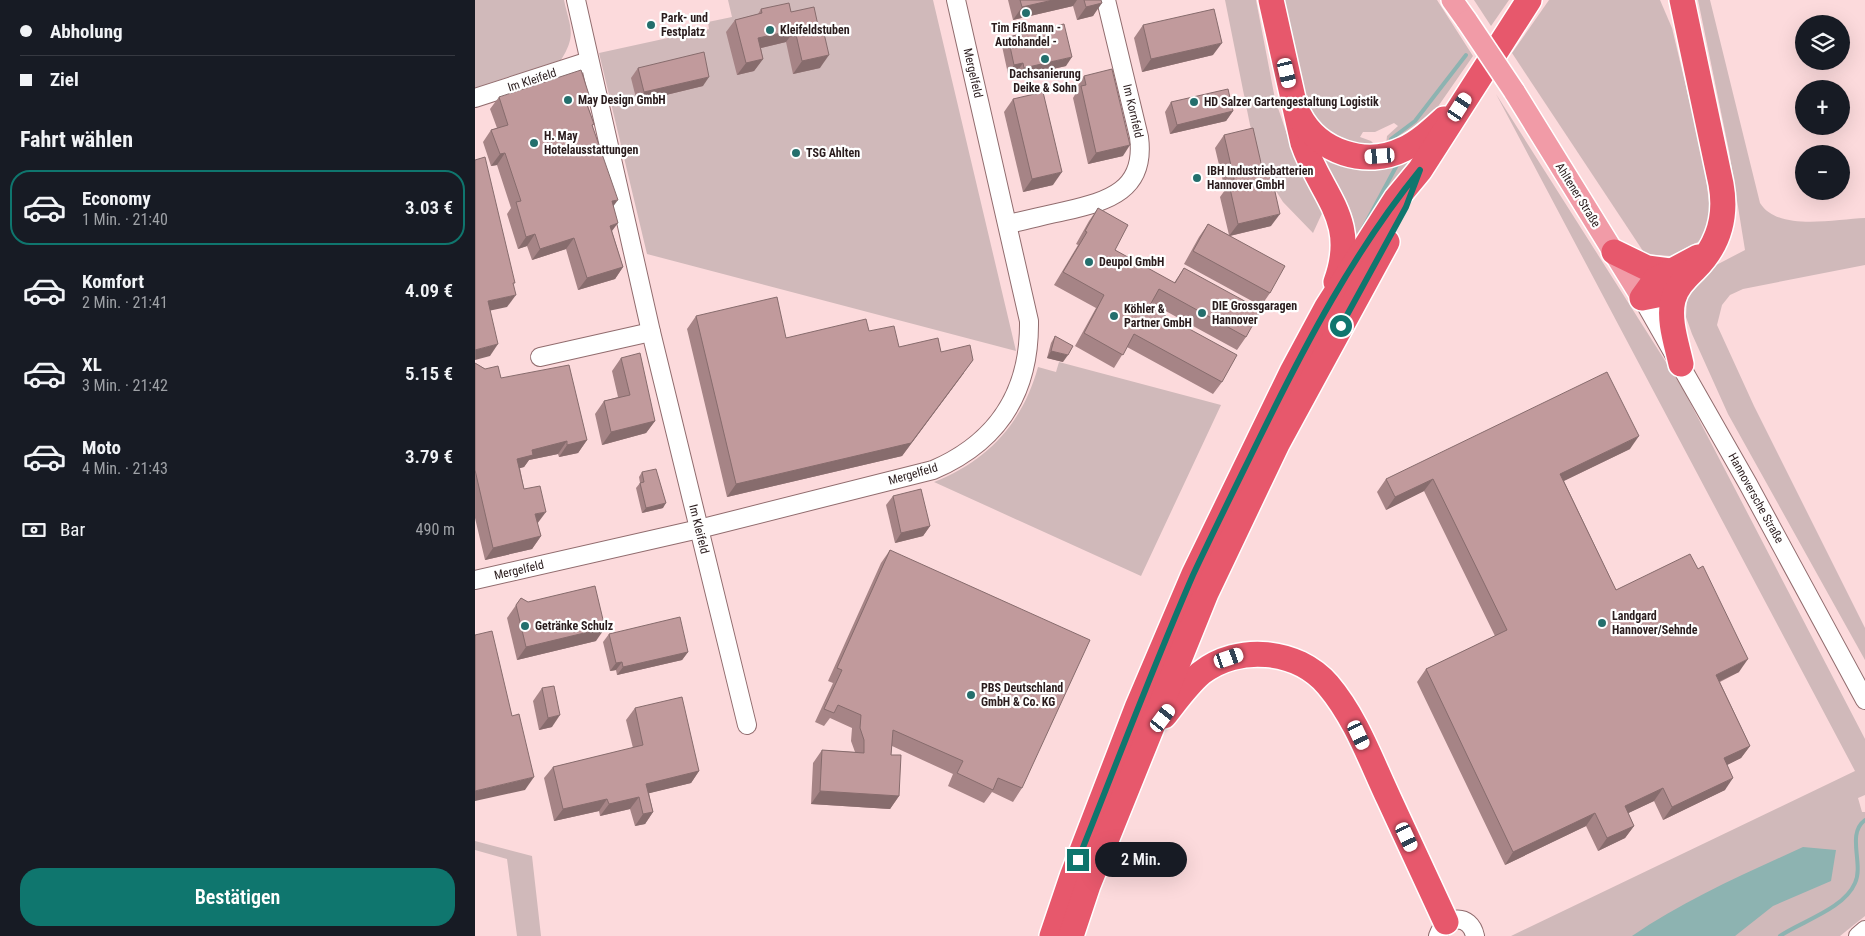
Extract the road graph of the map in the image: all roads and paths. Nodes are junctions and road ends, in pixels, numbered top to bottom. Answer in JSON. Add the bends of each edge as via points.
{"nodes":[{"id":1,"x":576,"y":0,"type":"edge"},
{"id":2,"x":957,"y":0,"type":"edge"},
{"id":3,"x":1106,"y":0,"type":"edge"},
{"id":4,"x":1271,"y":0,"type":"edge"},
{"id":5,"x":1452,"y":0,"type":"edge"},
{"id":6,"x":1529,"y":0,"type":"edge"},
{"id":7,"x":1675,"y":0,"type":"edge"},
{"id":8,"x":1682,"y":0,"type":"edge"},
{"id":9,"x":1689,"y":31,"type":"junction"},
{"id":10,"x":589,"y":61,"type":"junction"},
{"id":11,"x":475,"y":98,"type":"edge"},
{"id":12,"x":1460,"y":107,"type":"junction"},
{"id":13,"x":1296,"y":110,"type":"junction"},
{"id":14,"x":1420,"y":170,"type":"junction"},
{"id":15,"x":1009,"y":224,"type":"junction"},
{"id":16,"x":1614,"y":252,"type":"junction"},
{"id":17,"x":1677,"y":275,"type":"junction"},
{"id":18,"x":1642,"y":298,"type":"junction"},
{"id":19,"x":1327,"y":307,"type":"junction"},
{"id":20,"x":651,"y":332,"type":"junction"},
{"id":21,"x":540,"y":356,"type":"dead end"},
{"id":22,"x":1681,"y":364,"type":"junction"},
{"id":23,"x":699,"y":529,"type":"junction"},
{"id":24,"x":475,"y":580,"type":"edge"},
{"id":25,"x":1865,"y":700,"type":"edge"},
{"id":26,"x":747,"y":726,"type":"dead end"},
{"id":27,"x":1145,"y":742,"type":"junction"},
{"id":28,"x":1442,"y":929,"type":"edge"},
{"id":29,"x":1865,"y":930,"type":"edge"},
{"id":30,"x":1051,"y":936,"type":"edge"},
{"id":31,"x":1071,"y":936,"type":"edge"},
{"id":32,"x":1475,"y":936,"type":"edge"},
{"id":33,"x":1858,"y":936,"type":"edge"}],
"edges":[{"from":1,"to":10,"type":"street","name":"Im Kleifeld"},
{"from":2,"to":15,"type":"street","name":"Mergelfeld"},
{"from":3,"to":15,"type":"street","name":"Im Kornfeld","via":[[1139,137],[1136,173],[1124,189],[1108,199]]},
{"from":4,"to":13,"type":"highway"},
{"from":5,"to":16,"type":"main road","name":"Ahltener Straße","bridge":true,"via":[[1514,91]]},
{"from":6,"to":12,"type":"highway"},
{"from":7,"to":9,"type":"highway"},
{"from":8,"to":9,"type":"highway"},
{"from":9,"to":17,"type":"highway","via":[[1723,194],[1722,223],[1719,235],[1697,267]]},
{"from":10,"to":11,"type":"street","name":"Im Kleifeld"},
{"from":10,"to":20,"type":"street","name":"Im Kleifeld"},
{"from":12,"to":13,"type":"highway","via":[[1404,149],[1368,157],[1345,154],[1325,144],[1308,129]]},
{"from":12,"to":14,"type":"highway"},
{"from":13,"to":19,"type":"highway","via":[[1306,152],[1334,204],[1343,234],[1341,269]]},
{"from":14,"to":19,"type":"highway","via":[[1396,199]]},
{"from":14,"to":27,"type":"highway","via":[[1406,207],[1273,453],[1205,593]]},
{"from":15,"to":23,"type":"street","name":"Mergelfeld","via":[[1027,304],[1029,346],[1015,396],[989,434],[963,455],[933,470]]},
{"from":16,"to":17,"type":"highway","via":[[1647,268]]},
{"from":16,"to":18,"type":"main road","name":"Ahltener Straße"},
{"from":17,"to":18,"type":"highway","via":[[1657,295]]},
{"from":17,"to":22,"type":"highway","via":[[1671,307]]},
{"from":18,"to":22,"type":"street","name":"Hannoversche Straße"},
{"from":19,"to":30,"type":"highway","via":[[1194,574],[1137,708]]},
{"from":20,"to":21,"type":"street"},
{"from":20,"to":23,"type":"street","name":"Im Kleifeld"},
{"from":22,"to":25,"type":"street","name":"Hannoversche Straße"},
{"from":23,"to":24,"type":"street","name":"Mergelfeld"},
{"from":23,"to":26,"type":"street","name":"Im Kleifeld"},
{"from":27,"to":28,"type":"highway","via":[[1182,693],[1219,662],[1239,655],[1264,654],[1305,666],[1327,684],[1351,718]]},
{"from":27,"to":31,"type":"highway"},
{"from":28,"to":32,"type":"street","via":[[1457,919],[1467,922]]},
{"from":29,"to":33,"type":"street"}]}
